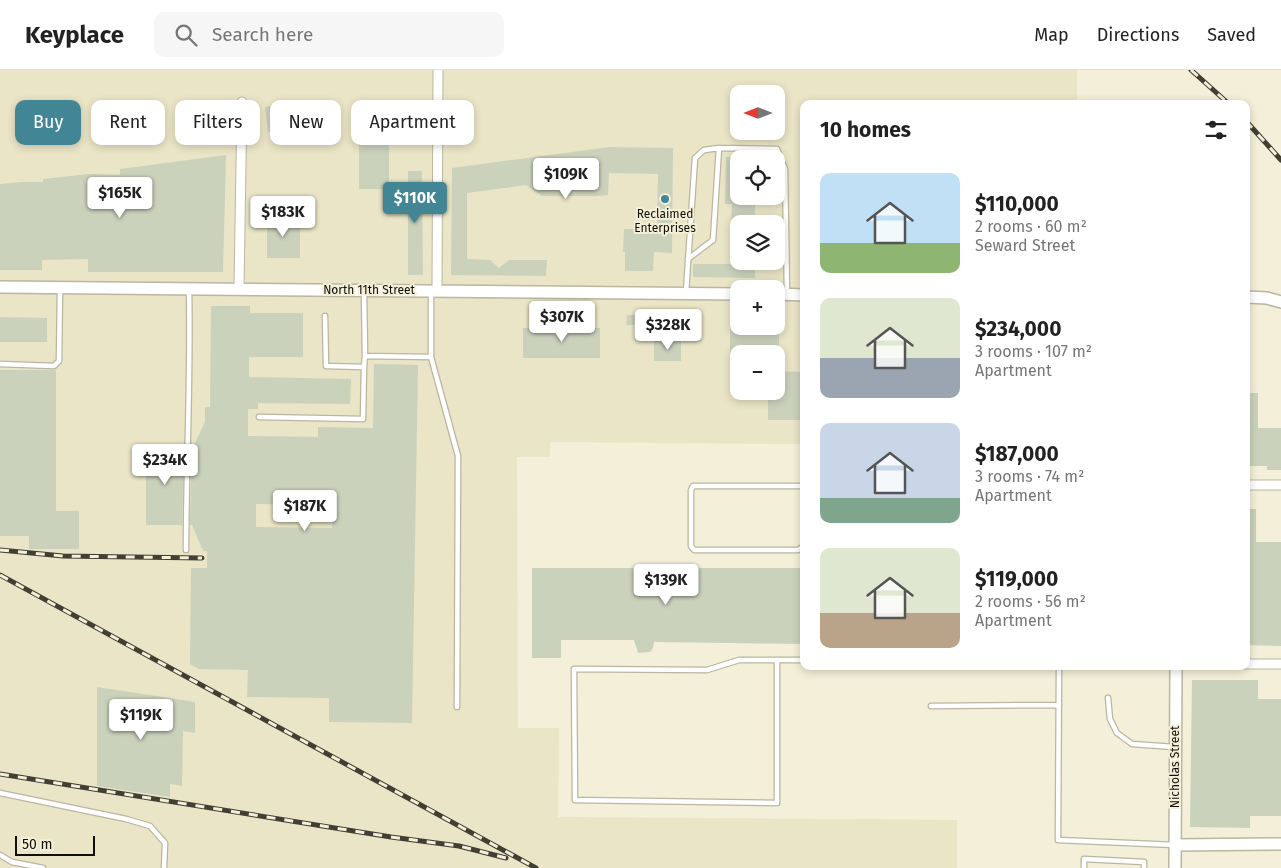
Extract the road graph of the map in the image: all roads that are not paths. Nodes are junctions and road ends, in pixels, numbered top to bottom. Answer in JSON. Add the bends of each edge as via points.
{"nodes":[{"id":1,"x":438,"y":70,"type":"edge"},
{"id":2,"x":241,"y":145,"type":"edge"},
{"id":3,"x":719,"y":148,"type":"junction"},
{"id":4,"x":688,"y":259,"type":"junction"},
{"id":5,"x":782,"y":280,"type":"edge"},
{"id":6,"x":0,"y":287,"type":"edge"},
{"id":7,"x":60,"y":287,"type":"junction"},
{"id":8,"x":188,"y":288,"type":"junction"},
{"id":9,"x":239,"y":289,"type":"junction"},
{"id":10,"x":364,"y":290,"type":"junction"},
{"id":11,"x":434,"y":290,"type":"junction"},
{"id":12,"x":686,"y":293,"type":"junction"},
{"id":13,"x":730,"y":294,"type":"edge"},
{"id":14,"x":785,"y":294,"type":"edge"},
{"id":15,"x":800,"y":294,"type":"edge"},
{"id":16,"x":1250,"y":297,"type":"edge"},
{"id":17,"x":1281,"y":302,"type":"edge"},
{"id":18,"x":325,"y":316,"type":"dead end"},
{"id":19,"x":365,"y":356,"type":"junction"},
{"id":20,"x":431,"y":357,"type":"junction"},
{"id":21,"x":0,"y":364,"type":"edge"},
{"id":22,"x":364,"y":367,"type":"junction"},
{"id":23,"x":259,"y":417,"type":"dead end"},
{"id":24,"x":1250,"y":485,"type":"edge"},
{"id":25,"x":1281,"y":485,"type":"edge"},
{"id":26,"x":800,"y":486,"type":"edge"},
{"id":27,"x":800,"y":549,"type":"edge"},
{"id":28,"x":186,"y":550,"type":"dead end"},
{"id":29,"x":777,"y":660,"type":"junction"},
{"id":30,"x":800,"y":660,"type":"edge"},
{"id":31,"x":1250,"y":664,"type":"edge"},
{"id":32,"x":1281,"y":664,"type":"edge"},
{"id":33,"x":1059,"y":670,"type":"edge"},
{"id":34,"x":1176,"y":670,"type":"edge"},
{"id":35,"x":1108,"y":698,"type":"dead end"},
{"id":36,"x":1059,"y":705,"type":"junction"},
{"id":37,"x":931,"y":706,"type":"dead end"},
{"id":38,"x":457,"y":707,"type":"dead end"},
{"id":39,"x":1175,"y":748,"type":"junction"},
{"id":40,"x":0,"y":793,"type":"edge"},
{"id":41,"x":1281,"y":844,"type":"edge"},
{"id":42,"x":1175,"y":845,"type":"junction"},
{"id":43,"x":0,"y":855,"type":"edge"},
{"id":44,"x":43,"y":868,"type":"edge"},
{"id":45,"x":164,"y":868,"type":"edge"},
{"id":46,"x":1084,"y":868,"type":"edge"},
{"id":47,"x":1144,"y":868,"type":"edge"},
{"id":48,"x":1175,"y":868,"type":"edge"}],
"edges":[{"from":1,"to":11,"type":"street"},
{"from":2,"to":9,"type":"street"},
{"from":3,"to":4,"type":"lane","via":[[713,240]]},
{"from":3,"to":4,"type":"lane","via":[[704,150],[695,158]]},
{"from":3,"to":5,"type":"lane","via":[[777,149],[785,169]]},
{"from":4,"to":12,"type":"lane"},
{"from":6,"to":7,"type":"street","name":"North 11th Street"},
{"from":7,"to":8,"type":"street","name":"North 11th Street"},
{"from":7,"to":21,"type":"lane","via":[[59,361],[54,366]]},
{"from":8,"to":9,"type":"street","name":"North 11th Street"},
{"from":8,"to":28,"type":"lane"},
{"from":9,"to":10,"type":"street","name":"North 11th Street"},
{"from":10,"to":11,"type":"street","name":"North 11th Street"},
{"from":10,"to":19,"type":"lane"},
{"from":11,"to":12,"type":"street","name":"North 11th Street"},
{"from":11,"to":20,"type":"lane"},
{"from":12,"to":13,"type":"street","name":"North 11th Street"},
{"from":14,"to":15,"type":"street"},
{"from":16,"to":17,"type":"street"},
{"from":18,"to":22,"type":"lane","via":[[326,366]]},
{"from":19,"to":20,"type":"lane"},
{"from":19,"to":22,"type":"lane"},
{"from":20,"to":38,"type":"lane","via":[[458,456]]},
{"from":22,"to":23,"type":"lane","via":[[363,419]]},
{"from":24,"to":25,"type":"street"},
{"from":26,"to":27,"type":"lane","via":[[693,486],[691,546],[694,550]]},
{"from":29,"to":29,"type":"lane","via":[[739,660],[707,670],[574,669],[575,800],[777,803]]},
{"from":29,"to":30,"type":"lane"},
{"from":31,"to":32,"type":"street"},
{"from":33,"to":36,"type":"lane"},
{"from":34,"to":39,"type":"street","name":"Nicholas Street"},
{"from":35,"to":39,"type":"lane","via":[[1110,719],[1117,733],[1132,744]]},
{"from":36,"to":37,"type":"lane"},
{"from":36,"to":42,"type":"lane","via":[[1058,840]]},
{"from":39,"to":42,"type":"street","name":"Nicholas Street"},
{"from":40,"to":45,"type":"lane","via":[[150,826],[164,843]]},
{"from":41,"to":42,"type":"street"},
{"from":42,"to":48,"type":"street","name":"Nicholas Street"},
{"from":43,"to":44,"type":"lane","via":[[12,862]]},
{"from":46,"to":47,"type":"lane","via":[[1084,858],[1144,862]]}]}
